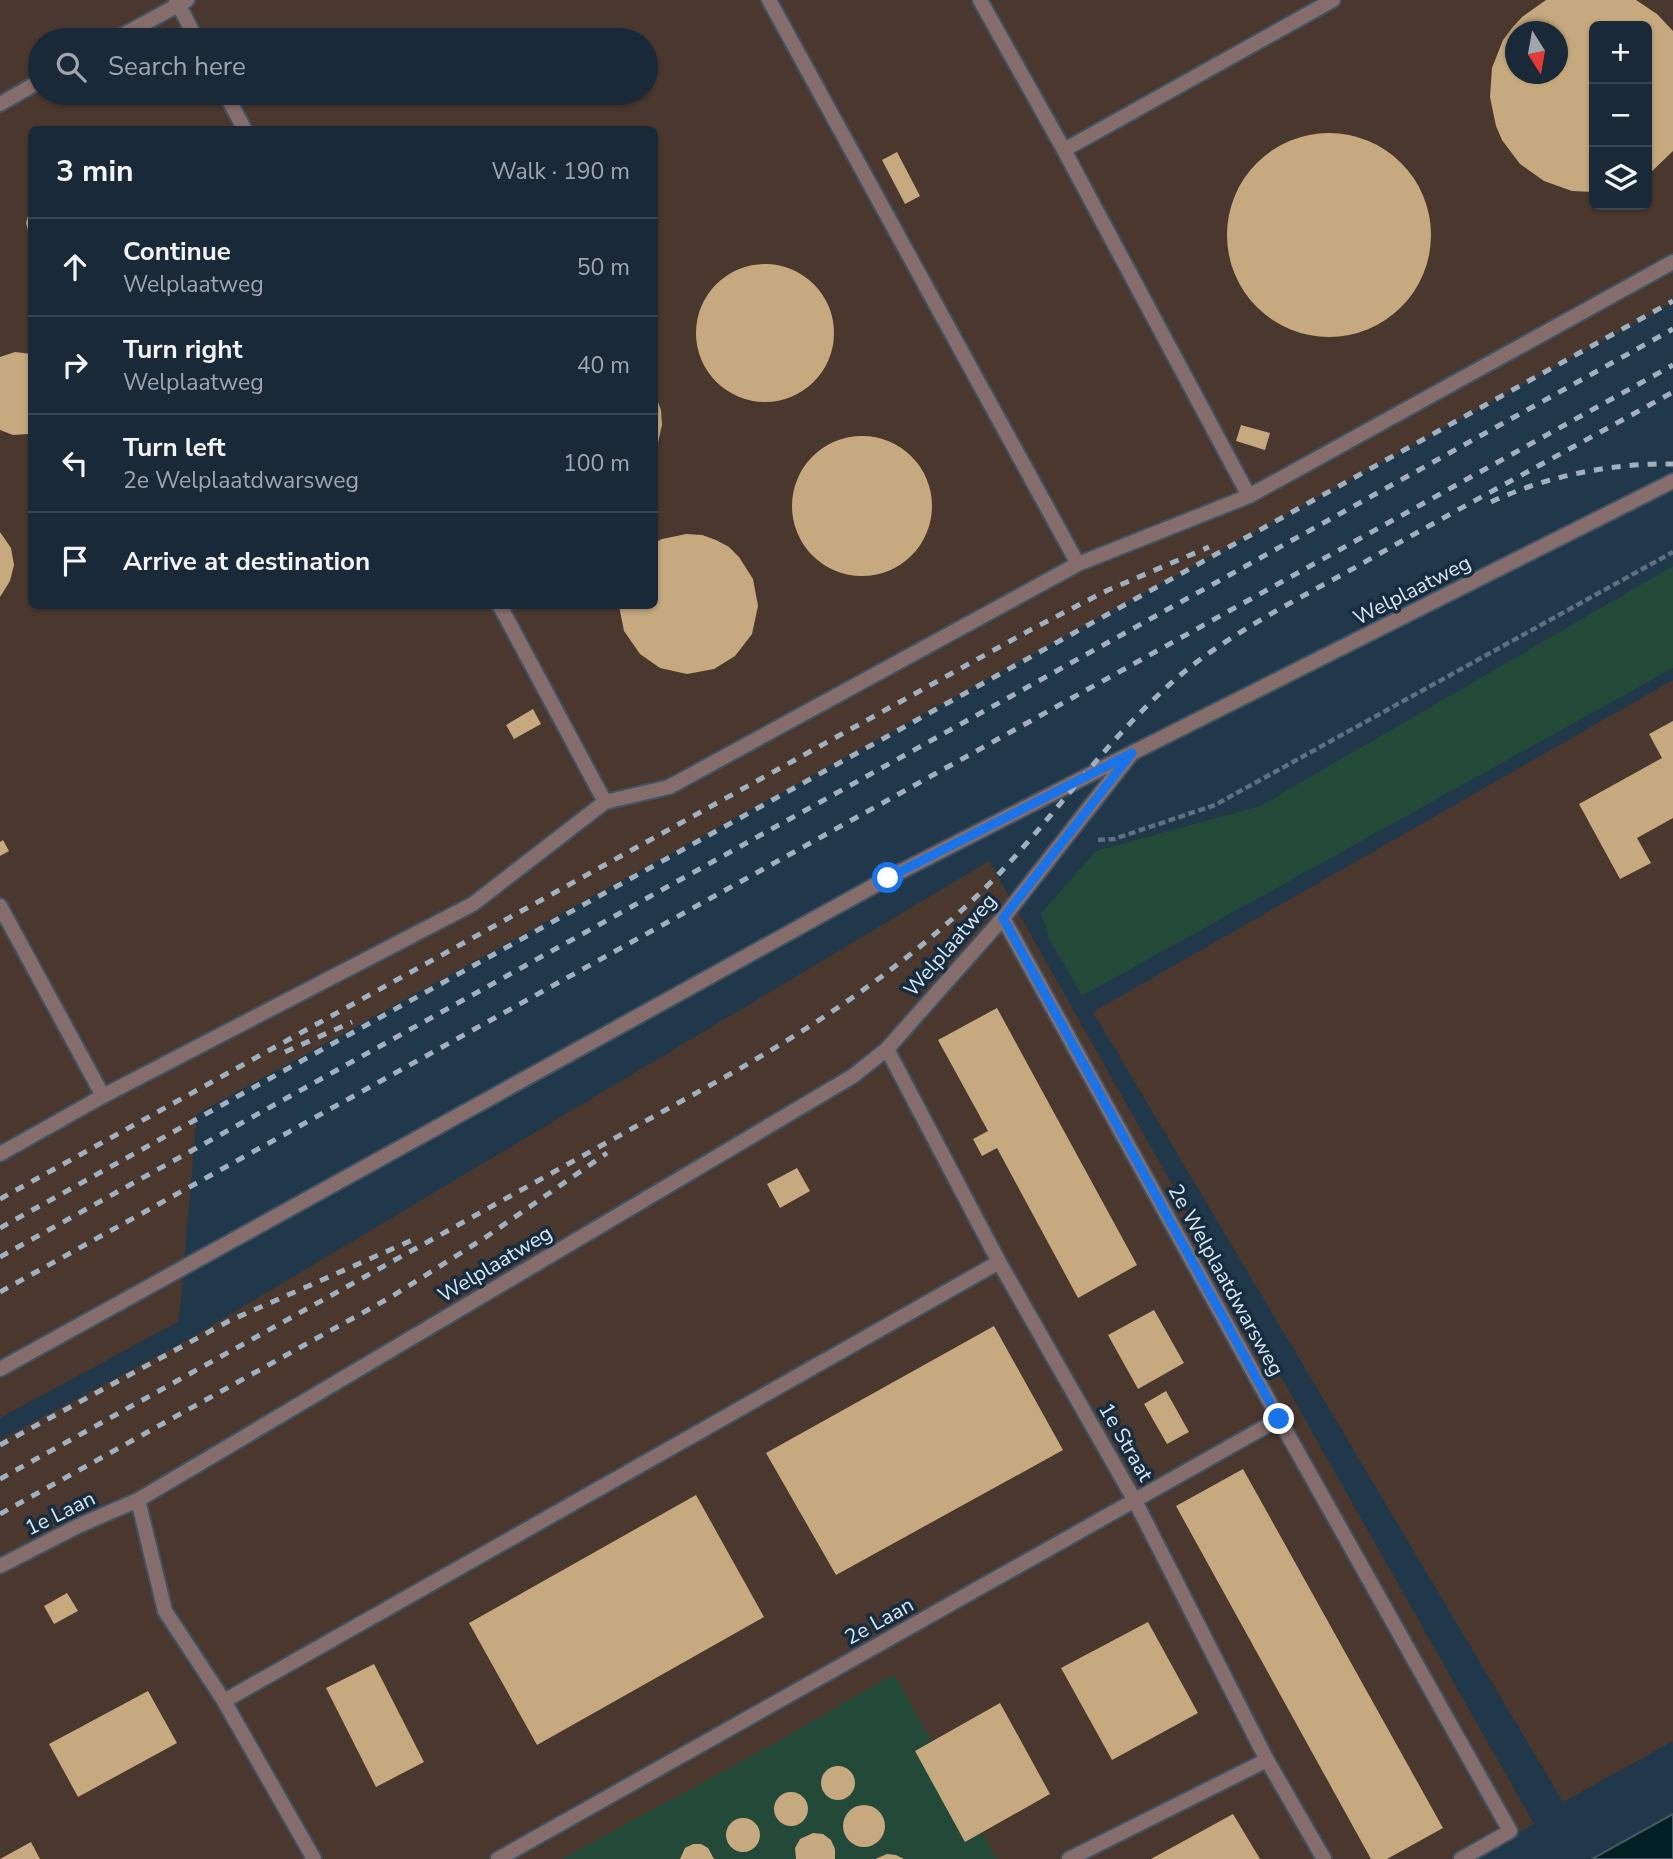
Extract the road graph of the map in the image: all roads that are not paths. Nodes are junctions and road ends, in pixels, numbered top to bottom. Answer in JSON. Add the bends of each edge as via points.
{"nodes":[{"id":1,"x":769,"y":0,"type":"edge"},
{"id":2,"x":980,"y":0,"type":"edge"},
{"id":3,"x":1333,"y":0,"type":"edge"},
{"id":4,"x":180,"y":2,"type":"edge"},
{"id":5,"x":135,"y":28,"type":"edge"},
{"id":6,"x":192,"y":28,"type":"edge"},
{"id":7,"x":28,"y":88,"type":"edge"},
{"id":8,"x":0,"y":104,"type":"edge"},
{"id":9,"x":231,"y":105,"type":"edge"},
{"id":10,"x":243,"y":126,"type":"edge"},
{"id":11,"x":1063,"y":150,"type":"junction"},
{"id":12,"x":1673,"y":262,"type":"edge"},
{"id":13,"x":1673,"y":481,"type":"edge"},
{"id":14,"x":1250,"y":496,"type":"junction"},
{"id":15,"x":1078,"y":564,"type":"junction"},
{"id":16,"x":502,"y":609,"type":"edge"},
{"id":17,"x":1132,"y":753,"type":"junction"},
{"id":18,"x":605,"y":802,"type":"junction"},
{"id":19,"x":0,"y":905,"type":"edge"},
{"id":20,"x":1003,"y":918,"type":"junction"},
{"id":21,"x":887,"y":1049,"type":"junction"},
{"id":22,"x":103,"y":1096,"type":"junction"},
{"id":23,"x":0,"y":1154,"type":"edge"},
{"id":24,"x":999,"y":1262,"type":"junction"},
{"id":25,"x":0,"y":1369,"type":"edge"},
{"id":26,"x":1279,"y":1419,"type":"junction"},
{"id":27,"x":138,"y":1500,"type":"junction"},
{"id":28,"x":1135,"y":1501,"type":"junction"},
{"id":29,"x":0,"y":1566,"type":"edge"},
{"id":30,"x":224,"y":1700,"type":"junction"},
{"id":31,"x":1266,"y":1760,"type":"junction"},
{"id":32,"x":314,"y":1859,"type":"edge"},
{"id":33,"x":498,"y":1859,"type":"edge"},
{"id":34,"x":1069,"y":1859,"type":"edge"},
{"id":35,"x":1324,"y":1859,"type":"edge"},
{"id":36,"x":1461,"y":1859,"type":"edge"}],
"edges":[{"from":1,"to":15,"type":"lane"},
{"from":2,"to":11,"type":"lane"},
{"from":3,"to":11,"type":"lane"},
{"from":4,"to":5,"type":"lane"},
{"from":4,"to":6,"type":"lane"},
{"from":7,"to":8,"type":"lane"},
{"from":9,"to":10,"type":"lane"},
{"from":11,"to":14,"type":"lane"},
{"from":12,"to":14,"type":"lane"},
{"from":13,"to":17,"type":"lane","name":"Welplaatweg"},
{"from":14,"to":15,"type":"lane"},
{"from":15,"to":18,"type":"lane","via":[[669,787]]},
{"from":16,"to":18,"type":"lane"},
{"from":17,"to":20,"type":"lane","name":"Welplaatweg"},
{"from":17,"to":25,"type":"lane","name":"Welplaatweg","via":[[888,878]]},
{"from":18,"to":22,"type":"lane","via":[[473,904]]},
{"from":19,"to":22,"type":"lane"},
{"from":20,"to":21,"type":"lane","name":"Welplaatweg"},
{"from":20,"to":26,"type":"lane","name":"2e Welplaatdwarsweg"},
{"from":21,"to":24,"type":"lane","name":"1e Straat"},
{"from":21,"to":27,"type":"lane","name":"Welplaatweg","via":[[853,1076]]},
{"from":22,"to":23,"type":"lane"},
{"from":24,"to":28,"type":"lane","name":"1e Straat"},
{"from":24,"to":30,"type":"lane"},
{"from":26,"to":28,"type":"lane","name":"2e Laan"},
{"from":26,"to":36,"type":"lane","name":"2e Welplaatdwarsweg","via":[[1510,1831]]},
{"from":27,"to":29,"type":"lane","name":"1e Laan"},
{"from":27,"to":30,"type":"lane","via":[[165,1611]]},
{"from":28,"to":31,"type":"lane","name":"1e Straat"},
{"from":28,"to":33,"type":"lane","name":"2e Laan"},
{"from":30,"to":32,"type":"lane"},
{"from":31,"to":34,"type":"lane"},
{"from":31,"to":35,"type":"lane","name":"1e Straat"}]}
